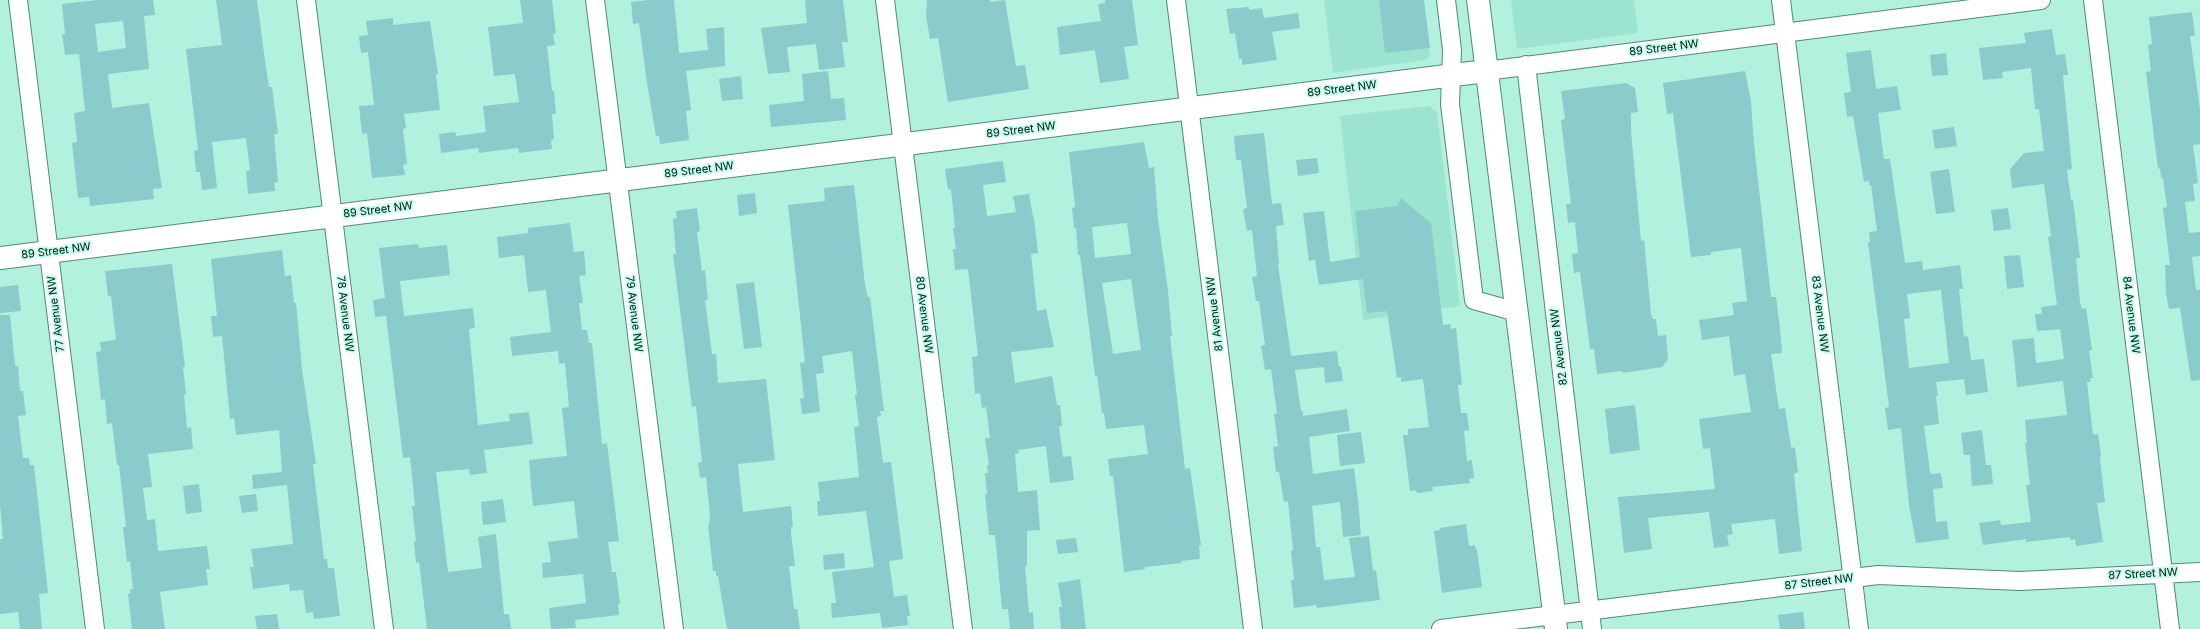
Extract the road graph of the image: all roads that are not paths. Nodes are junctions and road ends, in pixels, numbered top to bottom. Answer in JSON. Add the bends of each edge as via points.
{"nodes":[{"id":1,"x":18,"y":0,"type":"edge"},
{"id":2,"x":306,"y":0,"type":"edge"},
{"id":3,"x":595,"y":0,"type":"edge"},
{"id":4,"x":885,"y":0,"type":"edge"},
{"id":5,"x":1176,"y":0,"type":"edge"},
{"id":6,"x":1446,"y":0,"type":"edge"},
{"id":7,"x":1478,"y":0,"type":"edge"},
{"id":8,"x":1781,"y":0,"type":"edge"},
{"id":9,"x":2041,"y":0,"type":"edge"},
{"id":10,"x":2093,"y":0,"type":"edge"},
{"id":11,"x":1785,"y":33,"type":"junction"},
{"id":12,"x":1526,"y":65,"type":"junction"},
{"id":13,"x":1486,"y":71,"type":"junction"},
{"id":14,"x":1451,"y":76,"type":"junction"},
{"id":15,"x":1190,"y":108,"type":"junction"},
{"id":16,"x":903,"y":144,"type":"junction"},
{"id":17,"x":617,"y":180,"type":"junction"},
{"id":18,"x":333,"y":216,"type":"junction"},
{"id":19,"x":49,"y":252,"type":"junction"},
{"id":20,"x":0,"y":258,"type":"edge"},
{"id":21,"x":1517,"y":312,"type":"junction"},
{"id":22,"x":2200,"y":572,"type":"edge"},
{"id":23,"x":2163,"y":573,"type":"junction"},
{"id":24,"x":1853,"y":578,"type":"junction"},
{"id":25,"x":1590,"y":610,"type":"junction"},
{"id":26,"x":1555,"y":622,"type":"edge"},
{"id":27,"x":95,"y":629,"type":"edge"},
{"id":28,"x":384,"y":629,"type":"edge"},
{"id":29,"x":674,"y":629,"type":"edge"},
{"id":30,"x":963,"y":629,"type":"edge"},
{"id":31,"x":1254,"y":629,"type":"edge"},
{"id":32,"x":1441,"y":629,"type":"edge"},
{"id":33,"x":1592,"y":629,"type":"edge"},
{"id":34,"x":1859,"y":629,"type":"edge"},
{"id":35,"x":2170,"y":629,"type":"edge"}],
"edges":[{"from":1,"to":19,"type":"street","name":"77 Avenue NW"},
{"from":2,"to":18,"type":"street","name":"78 Avenue NW"},
{"from":3,"to":17,"type":"street","name":"79 Avenue NW"},
{"from":4,"to":16,"type":"street","name":"80 Avenue NW"},
{"from":5,"to":15,"type":"street","name":"81 Avenue NW"},
{"from":6,"to":14,"type":"street","via":[[1452,50]]},
{"from":7,"to":13,"type":"street"},
{"from":8,"to":11,"type":"street","name":"83 Avenue NW"},
{"from":9,"to":11,"type":"street","name":"89 Street NW"},
{"from":10,"to":23,"type":"street","name":"84 Avenue NW"},
{"from":11,"to":12,"type":"street","name":"89 Street NW"},
{"from":11,"to":24,"type":"street","name":"83 Avenue NW"},
{"from":12,"to":13,"type":"street","name":"89 Street NW"},
{"from":12,"to":25,"type":"street","name":"82 Avenue NW"},
{"from":13,"to":14,"type":"street","name":"89 Street NW"},
{"from":13,"to":21,"type":"street"},
{"from":14,"to":15,"type":"street","name":"89 Street NW"},
{"from":14,"to":21,"type":"street","via":[[1450,104],[1474,300]]},
{"from":15,"to":16,"type":"street","name":"89 Street NW"},
{"from":15,"to":31,"type":"street","name":"81 Avenue NW"},
{"from":16,"to":17,"type":"street","name":"89 Street NW"},
{"from":16,"to":30,"type":"street","name":"80 Avenue NW"},
{"from":17,"to":18,"type":"street","name":"89 Street NW"},
{"from":17,"to":29,"type":"street","name":"79 Avenue NW"},
{"from":18,"to":19,"type":"street","name":"89 Street NW"},
{"from":18,"to":28,"type":"street","name":"78 Avenue NW"},
{"from":19,"to":20,"type":"street","name":"89 Street NW"},
{"from":19,"to":27,"type":"street","name":"77 Avenue NW"},
{"from":21,"to":26,"type":"street"},
{"from":22,"to":23,"type":"street","name":"87 Street NW"},
{"from":23,"to":24,"type":"street","name":"87 Street NW","via":[[2020,581],[1878,575]]},
{"from":23,"to":35,"type":"street","name":"84 Avenue NW"},
{"from":24,"to":25,"type":"street","name":"87 Street NW"},
{"from":24,"to":34,"type":"street","name":"83 Avenue NW"},
{"from":25,"to":26,"type":"street","name":"87 Street NW"},
{"from":25,"to":33,"type":"street","name":"82 Avenue NW"},
{"from":26,"to":32,"type":"street","name":"87 Street NW"}]}
